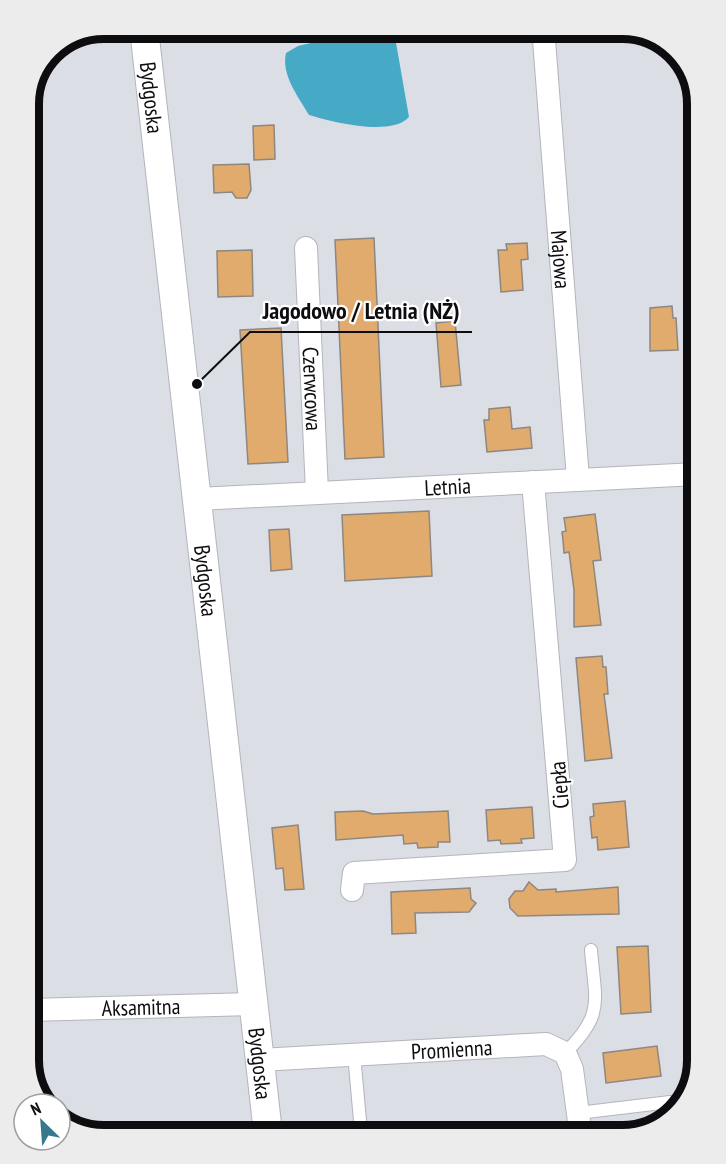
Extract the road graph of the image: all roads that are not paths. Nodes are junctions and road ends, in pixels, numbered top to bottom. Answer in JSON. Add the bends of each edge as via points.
{"nodes":[{"id":1,"x":145,"y":39,"type":"edge"},
{"id":2,"x":544,"y":40,"type":"dead end"},
{"id":3,"x":306,"y":249,"type":"dead end"},
{"id":4,"x":687,"y":474,"type":"edge"},
{"id":5,"x":578,"y":479,"type":"junction"},
{"id":6,"x":533,"y":482,"type":"junction"},
{"id":7,"x":317,"y":492,"type":"junction"},
{"id":8,"x":198,"y":499,"type":"junction"},
{"id":9,"x":352,"y":890,"type":"dead end"},
{"id":10,"x":591,"y":950,"type":"dead end"},
{"id":11,"x":253,"y":1004,"type":"junction"},
{"id":12,"x":39,"y":1010,"type":"edge"},
{"id":13,"x":565,"y":1053,"type":"junction"},
{"id":14,"x":354,"y":1054,"type":"junction"},
{"id":15,"x":260,"y":1060,"type":"junction"},
{"id":16,"x":670,"y":1102,"type":"dead end"},
{"id":17,"x":579,"y":1121,"type":"edge"},
{"id":18,"x":267,"y":1125,"type":"edge"},
{"id":19,"x":359,"y":1125,"type":"edge"}],
"edges":[{"from":1,"to":8,"type":"street","name":"Bydgoska"},
{"from":2,"to":5,"type":"street","name":"Majowa"},
{"from":3,"to":7,"type":"street","name":"Czerwcowa"},
{"from":4,"to":5,"type":"street","name":"Letnia"},
{"from":5,"to":6,"type":"street","name":"Letnia"},
{"from":6,"to":7,"type":"street","name":"Letnia"},
{"from":6,"to":9,"type":"street","name":"Ciepła","via":[[565,860],[354,873]]},
{"from":7,"to":8,"type":"street","name":"Letnia"},
{"from":8,"to":11,"type":"street","name":"Bydgoska"},
{"from":10,"to":13,"type":"lane","via":[[595,1011],[590,1025]]},
{"from":11,"to":12,"type":"street","name":"Aksamitna"},
{"from":11,"to":15,"type":"street","name":"Bydgoska"},
{"from":13,"to":14,"type":"street","name":"Promienna","via":[[546,1044]]},
{"from":13,"to":17,"type":"street","via":[[572,1069]]},
{"from":14,"to":15,"type":"street","name":"Promienna"},
{"from":14,"to":19,"type":"lane"},
{"from":15,"to":18,"type":"street","name":"Bydgoska"},
{"from":16,"to":17,"type":"lane"}]}
